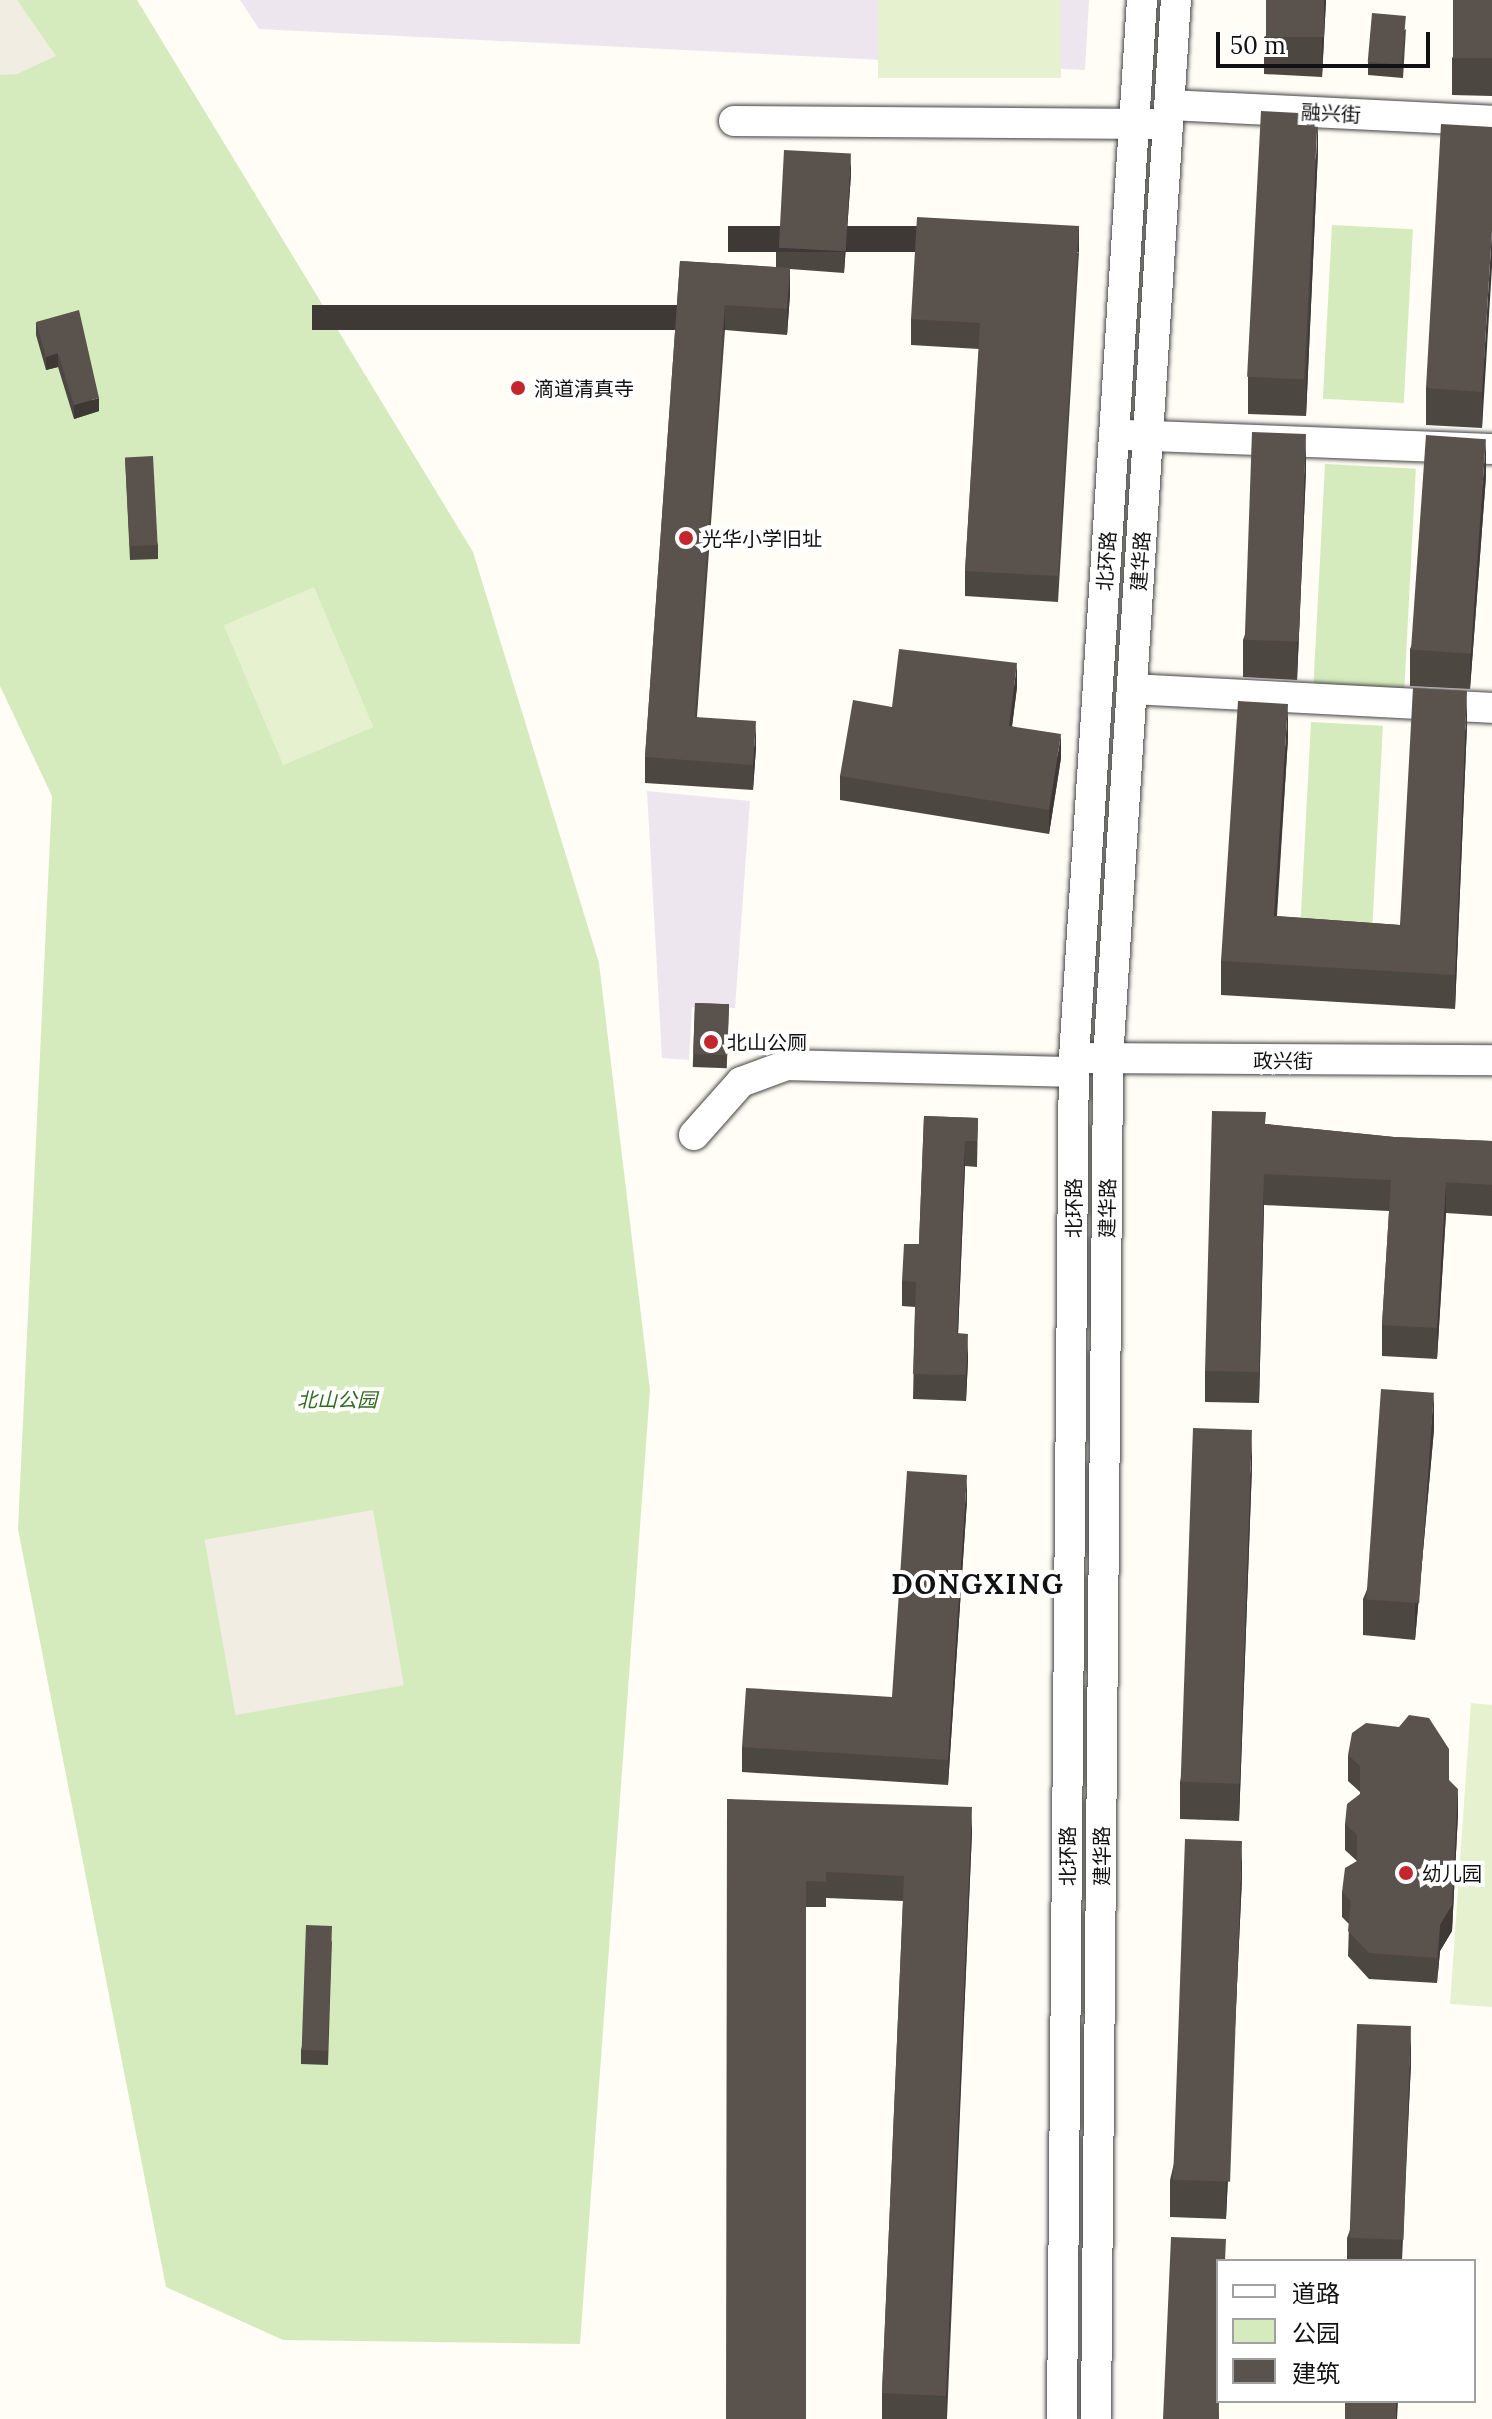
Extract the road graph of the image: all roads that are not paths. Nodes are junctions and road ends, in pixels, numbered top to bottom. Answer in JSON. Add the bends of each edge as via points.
{"nodes":[{"id":1,"x":1142,"y":0,"type":"edge"},
{"id":2,"x":1176,"y":0,"type":"edge"},
{"id":3,"x":1169,"y":114,"type":"junction"},
{"id":4,"x":734,"y":121,"type":"dead end"},
{"id":5,"x":1492,"y":121,"type":"edge"},
{"id":6,"x":1134,"y":124,"type":"junction"},
{"id":7,"x":1114,"y":435,"type":"junction"},
{"id":8,"x":1148,"y":435,"type":"junction"},
{"id":9,"x":1492,"y":449,"type":"edge"},
{"id":10,"x":1132,"y":689,"type":"junction"},
{"id":11,"x":1492,"y":708,"type":"edge"},
{"id":12,"x":1108,"y":1059,"type":"junction"},
{"id":13,"x":1492,"y":1060,"type":"edge"},
{"id":14,"x":1074,"y":1065,"type":"junction"},
{"id":15,"x":694,"y":1135,"type":"dead end"},
{"id":16,"x":1062,"y":2419,"type":"edge"},
{"id":17,"x":1096,"y":2419,"type":"edge"}],
"edges":[{"from":1,"to":6,"type":"street","name":"北环路"},
{"from":2,"to":3,"type":"street","name":"建华路"},
{"from":3,"to":5,"type":"street","name":"融兴街"},
{"from":3,"to":6,"type":"street","name":"融兴街"},
{"from":3,"to":8,"type":"street","name":"建华路"},
{"from":4,"to":6,"type":"street","name":"融兴街"},
{"from":6,"to":7,"type":"street","name":"北环路"},
{"from":7,"to":8,"type":"street"},
{"from":7,"to":14,"type":"street","name":"北环路"},
{"from":8,"to":9,"type":"street"},
{"from":8,"to":10,"type":"street","name":"建华路"},
{"from":10,"to":11,"type":"street"},
{"from":10,"to":12,"type":"street","name":"建华路"},
{"from":12,"to":13,"type":"street","name":"政兴街"},
{"from":12,"to":14,"type":"street","name":"政兴街"},
{"from":12,"to":17,"type":"street","name":"建华路"},
{"from":14,"to":15,"type":"street","name":"政兴街","via":[[787,1065],[741,1082]]},
{"from":14,"to":16,"type":"street","name":"北环路"}]}
